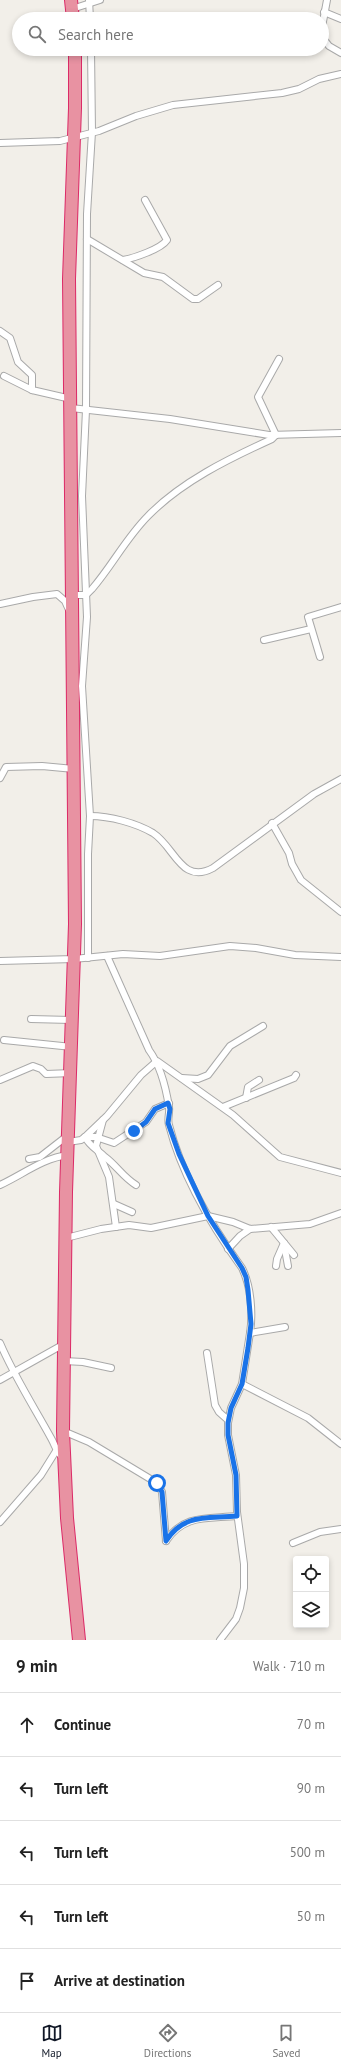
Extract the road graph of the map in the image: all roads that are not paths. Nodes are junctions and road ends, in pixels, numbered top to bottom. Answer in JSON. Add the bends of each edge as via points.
{"nodes":[{"id":1,"x":100,"y":0,"type":"edge"},
{"id":2,"x":327,"y":0,"type":"edge"},
{"id":3,"x":89,"y":2,"type":"edge"},
{"id":4,"x":72,"y":9,"type":"edge"},
{"id":5,"x":90,"y":12,"type":"edge"},
{"id":6,"x":324,"y":12,"type":"edge"},
{"id":7,"x":329,"y":14,"type":"edge"},
{"id":8,"x":341,"y":19,"type":"edge"},
{"id":9,"x":329,"y":46,"type":"edge"},
{"id":10,"x":341,"y":53,"type":"edge"},
{"id":11,"x":74,"y":56,"type":"edge"},
{"id":12,"x":91,"y":56,"type":"edge"},
{"id":13,"x":341,"y":74,"type":"edge"},
{"id":14,"x":92,"y":132,"type":"junction"},
{"id":15,"x":73,"y":137,"type":"junction"},
{"id":16,"x":0,"y":143,"type":"edge"},
{"id":17,"x":145,"y":200,"type":"dead end"},
{"id":18,"x":87,"y":239,"type":"junction"},
{"id":19,"x":123,"y":260,"type":"junction"},
{"id":20,"x":218,"y":285,"type":"dead end"},
{"id":21,"x":0,"y":331,"type":"edge"},
{"id":22,"x":279,"y":359,"type":"dead end"},
{"id":23,"x":4,"y":376,"type":"dead end"},
{"id":24,"x":32,"y":390,"type":"junction"},
{"id":25,"x":71,"y":403,"type":"junction"},
{"id":26,"x":86,"y":410,"type":"junction"},
{"id":27,"x":341,"y":433,"type":"edge"},
{"id":28,"x":276,"y":435,"type":"junction"},
{"id":29,"x":73,"y":595,"type":"junction"},
{"id":30,"x":86,"y":595,"type":"junction"},
{"id":31,"x":0,"y":604,"type":"edge"},
{"id":32,"x":341,"y":607,"type":"edge"},
{"id":33,"x":73,"y":621,"type":"junction"},
{"id":34,"x":311,"y":629,"type":"junction"},
{"id":35,"x":264,"y":640,"type":"dead end"},
{"id":36,"x":320,"y":657,"type":"dead end"},
{"id":37,"x":74,"y":769,"type":"junction"},
{"id":38,"x":0,"y":778,"type":"edge"},
{"id":39,"x":341,"y":779,"type":"edge"},
{"id":40,"x":90,"y":816,"type":"junction"},
{"id":41,"x":272,"y":823,"type":"junction"},
{"id":42,"x":341,"y":912,"type":"edge"},
{"id":43,"x":107,"y":956,"type":"junction"},
{"id":44,"x":341,"y":957,"type":"edge"},
{"id":45,"x":88,"y":958,"type":"junction"},
{"id":46,"x":74,"y":959,"type":"junction"},
{"id":47,"x":0,"y":961,"type":"edge"},
{"id":48,"x":30,"y":1018,"type":"dead end"},
{"id":49,"x":71,"y":1020,"type":"junction"},
{"id":50,"x":262,"y":1026,"type":"dead end"},
{"id":51,"x":4,"y":1040,"type":"dead end"},
{"id":52,"x":72,"y":1047,"type":"junction"},
{"id":53,"x":157,"y":1062,"type":"junction"},
{"id":54,"x":72,"y":1073,"type":"junction"},
{"id":55,"x":296,"y":1075,"type":"dead end"},
{"id":56,"x":182,"y":1078,"type":"junction"},
{"id":57,"x":0,"y":1080,"type":"edge"},
{"id":58,"x":259,"y":1080,"type":"dead end"},
{"id":59,"x":246,"y":1098,"type":"junction"},
{"id":60,"x":168,"y":1103,"type":"junction"},
{"id":61,"x":222,"y":1107,"type":"junction"},
{"id":62,"x":103,"y":1120,"type":"junction"},
{"id":63,"x":85,"y":1137,"type":"junction"},
{"id":64,"x":68,"y":1138,"type":"junction"},
{"id":65,"x":97,"y":1138,"type":"junction"},
{"id":66,"x":97,"y":1151,"type":"junction"},
{"id":67,"x":68,"y":1155,"type":"junction"},
{"id":68,"x":29,"y":1159,"type":"dead end"},
{"id":69,"x":341,"y":1173,"type":"edge"},
{"id":70,"x":0,"y":1185,"type":"edge"},
{"id":71,"x":136,"y":1185,"type":"dead end"},
{"id":72,"x":114,"y":1204,"type":"junction"},
{"id":73,"x":132,"y":1212,"type":"dead end"},
{"id":74,"x":341,"y":1213,"type":"edge"},
{"id":75,"x":208,"y":1216,"type":"junction"},
{"id":76,"x":116,"y":1227,"type":"junction"},
{"id":77,"x":271,"y":1227,"type":"junction"},
{"id":78,"x":250,"y":1230,"type":"junction"},
{"id":79,"x":66,"y":1238,"type":"junction"},
{"id":80,"x":284,"y":1243,"type":"junction"},
{"id":81,"x":228,"y":1248,"type":"junction"},
{"id":82,"x":294,"y":1255,"type":"dead end"},
{"id":83,"x":276,"y":1266,"type":"dead end"},
{"id":84,"x":288,"y":1266,"type":"dead end"},
{"id":85,"x":285,"y":1327,"type":"dead end"},
{"id":86,"x":250,"y":1333,"type":"junction"},
{"id":87,"x":0,"y":1343,"type":"edge"},
{"id":88,"x":64,"y":1344,"type":"junction"},
{"id":89,"x":207,"y":1353,"type":"dead end"},
{"id":90,"x":3,"y":1357,"type":"edge"},
{"id":91,"x":64,"y":1361,"type":"junction"},
{"id":92,"x":111,"y":1368,"type":"dead end"},
{"id":93,"x":14,"y":1372,"type":"junction"},
{"id":94,"x":0,"y":1380,"type":"edge"},
{"id":95,"x":242,"y":1384,"type":"junction"},
{"id":96,"x":228,"y":1420,"type":"junction"},
{"id":97,"x":63,"y":1431,"type":"junction"},
{"id":98,"x":341,"y":1444,"type":"edge"},
{"id":99,"x":56,"y":1452,"type":"junction"},
{"id":100,"x":65,"y":1460,"type":"junction"},
{"id":101,"x":237,"y":1516,"type":"junction"},
{"id":102,"x":0,"y":1522,"type":"edge"},
{"id":103,"x":341,"y":1529,"type":"edge"},
{"id":104,"x":292,"y":1543,"type":"dead end"},
{"id":105,"x":79,"y":1640,"type":"edge"},
{"id":106,"x":220,"y":1640,"type":"edge"}],
"edges":[{"from":1,"to":3,"type":"street"},
{"from":2,"to":6,"type":"street"},
{"from":3,"to":4,"type":"street"},
{"from":3,"to":5,"type":"street"},
{"from":7,"to":8,"type":"street"},
{"from":9,"to":10,"type":"street"},
{"from":11,"to":15,"type":"highway"},
{"from":12,"to":14,"type":"street"},
{"from":13,"to":14,"type":"street","via":[[282,93],[173,105]]},
{"from":14,"to":15,"type":"street"},
{"from":14,"to":18,"type":"street"},
{"from":15,"to":16,"type":"street","via":[[58,141]]},
{"from":15,"to":25,"type":"highway","via":[[69,279]]},
{"from":17,"to":19,"type":"street","via":[[167,240],[140,256]]},
{"from":18,"to":19,"type":"street"},
{"from":18,"to":26,"type":"street"},
{"from":19,"to":20,"type":"street","via":[[144,273],[162,277],[196,300]]},
{"from":21,"to":24,"type":"street","via":[[10,338],[18,362],[32,375]]},
{"from":22,"to":28,"type":"street","via":[[258,397]]},
{"from":23,"to":24,"type":"street"},
{"from":24,"to":25,"type":"street"},
{"from":25,"to":26,"type":"street"},
{"from":25,"to":29,"type":"highway"},
{"from":26,"to":28,"type":"street","via":[[170,418]]},
{"from":26,"to":30,"type":"street","via":[[82,496]]},
{"from":27,"to":28,"type":"street"},
{"from":28,"to":30,"type":"street","via":[[194,480],[160,505],[142,523],[102,578]]},
{"from":29,"to":30,"type":"street"},
{"from":29,"to":33,"type":"highway"},
{"from":30,"to":40,"type":"street","via":[[82,686]]},
{"from":31,"to":33,"type":"street","via":[[57,594],[65,601]]},
{"from":32,"to":34,"type":"street","via":[[308,617]]},
{"from":33,"to":37,"type":"highway"},
{"from":34,"to":35,"type":"street"},
{"from":34,"to":36,"type":"street"},
{"from":37,"to":38,"type":"street","via":[[42,766],[6,767]]},
{"from":37,"to":46,"type":"highway"},
{"from":39,"to":41,"type":"street"},
{"from":40,"to":41,"type":"street","via":[[132,824],[152,833],[188,870],[198,873],[206,872],[224,860]]},
{"from":40,"to":45,"type":"street"},
{"from":41,"to":42,"type":"street","via":[[289,853],[300,880]]},
{"from":43,"to":44,"type":"street","via":[[160,956],[238,946],[295,955]]},
{"from":43,"to":45,"type":"street"},
{"from":43,"to":53,"type":"street","via":[[149,1050]]},
{"from":45,"to":46,"type":"street"},
{"from":46,"to":47,"type":"street"},
{"from":46,"to":49,"type":"highway"},
{"from":48,"to":49,"type":"street"},
{"from":49,"to":52,"type":"highway"},
{"from":50,"to":56,"type":"street","via":[[230,1046],[208,1075]]},
{"from":51,"to":52,"type":"street"},
{"from":52,"to":54,"type":"highway"},
{"from":53,"to":56,"type":"street"},
{"from":53,"to":60,"type":"street"},
{"from":53,"to":62,"type":"street","via":[[141,1075]]},
{"from":54,"to":57,"type":"street","via":[[46,1074],[33,1066]]},
{"from":54,"to":64,"type":"highway"},
{"from":55,"to":59,"type":"street"},
{"from":56,"to":61,"type":"street"},
{"from":58,"to":59,"type":"street","via":[[248,1087]]},
{"from":59,"to":61,"type":"street"},
{"from":60,"to":65,"type":"street","via":[[155,1109],[146,1122],[114,1143]]},
{"from":60,"to":75,"type":"street","via":[[168,1123],[173,1138]]},
{"from":61,"to":69,"type":"street","via":[[280,1157]]},
{"from":62,"to":63,"type":"street"},
{"from":62,"to":65,"type":"street"},
{"from":63,"to":64,"type":"street","via":[[81,1140]]},
{"from":63,"to":65,"type":"street"},
{"from":63,"to":66,"type":"street","via":[[90,1146]]},
{"from":64,"to":67,"type":"highway"},
{"from":64,"to":68,"type":"street","via":[[40,1157]]},
{"from":65,"to":66,"type":"street"},
{"from":66,"to":71,"type":"street","via":[[116,1167],[124,1178]]},
{"from":66,"to":72,"type":"street","via":[[109,1177]]},
{"from":67,"to":70,"type":"street","via":[[48,1159]]},
{"from":67,"to":79,"type":"highway"},
{"from":72,"to":73,"type":"street"},
{"from":72,"to":76,"type":"street"},
{"from":74,"to":77,"type":"street","via":[[310,1224]]},
{"from":75,"to":76,"type":"street","via":[[151,1228],[129,1225]]},
{"from":75,"to":78,"type":"street","via":[[227,1220]]},
{"from":75,"to":81,"type":"street"},
{"from":76,"to":79,"type":"street","via":[[86,1231]]},
{"from":77,"to":78,"type":"street"},
{"from":77,"to":80,"type":"street"},
{"from":78,"to":81,"type":"street"},
{"from":79,"to":88,"type":"highway"},
{"from":80,"to":82,"type":"street"},
{"from":80,"to":83,"type":"street"},
{"from":80,"to":84,"type":"street"},
{"from":81,"to":86,"type":"street","via":[[246,1277]]},
{"from":85,"to":86,"type":"street"},
{"from":86,"to":95,"type":"street"},
{"from":87,"to":90,"type":"street"},
{"from":88,"to":91,"type":"highway"},
{"from":88,"to":93,"type":"street"},
{"from":89,"to":96,"type":"street","via":[[215,1405]]},
{"from":90,"to":93,"type":"street"},
{"from":91,"to":92,"type":"street"},
{"from":91,"to":97,"type":"highway"},
{"from":93,"to":94,"type":"street"},
{"from":93,"to":99,"type":"street","via":[[51,1438]]},
{"from":95,"to":96,"type":"street"},
{"from":95,"to":98,"type":"street","via":[[308,1418]]},
{"from":96,"to":101,"type":"street","via":[[228,1435],[236,1475]]},
{"from":97,"to":100,"type":"highway"},
{"from":97,"to":101,"type":"street","via":[[88,1442],[157,1483],[162,1492],[166,1541],[184,1522]]},
{"from":99,"to":100,"type":"street"},
{"from":99,"to":102,"type":"street","via":[[41,1475]]},
{"from":100,"to":105,"type":"highway","via":[[67,1518]]},
{"from":101,"to":106,"type":"street","via":[[244,1564],[244,1588],[236,1619]]},
{"from":103,"to":104,"type":"street","via":[[320,1532]]}]}
